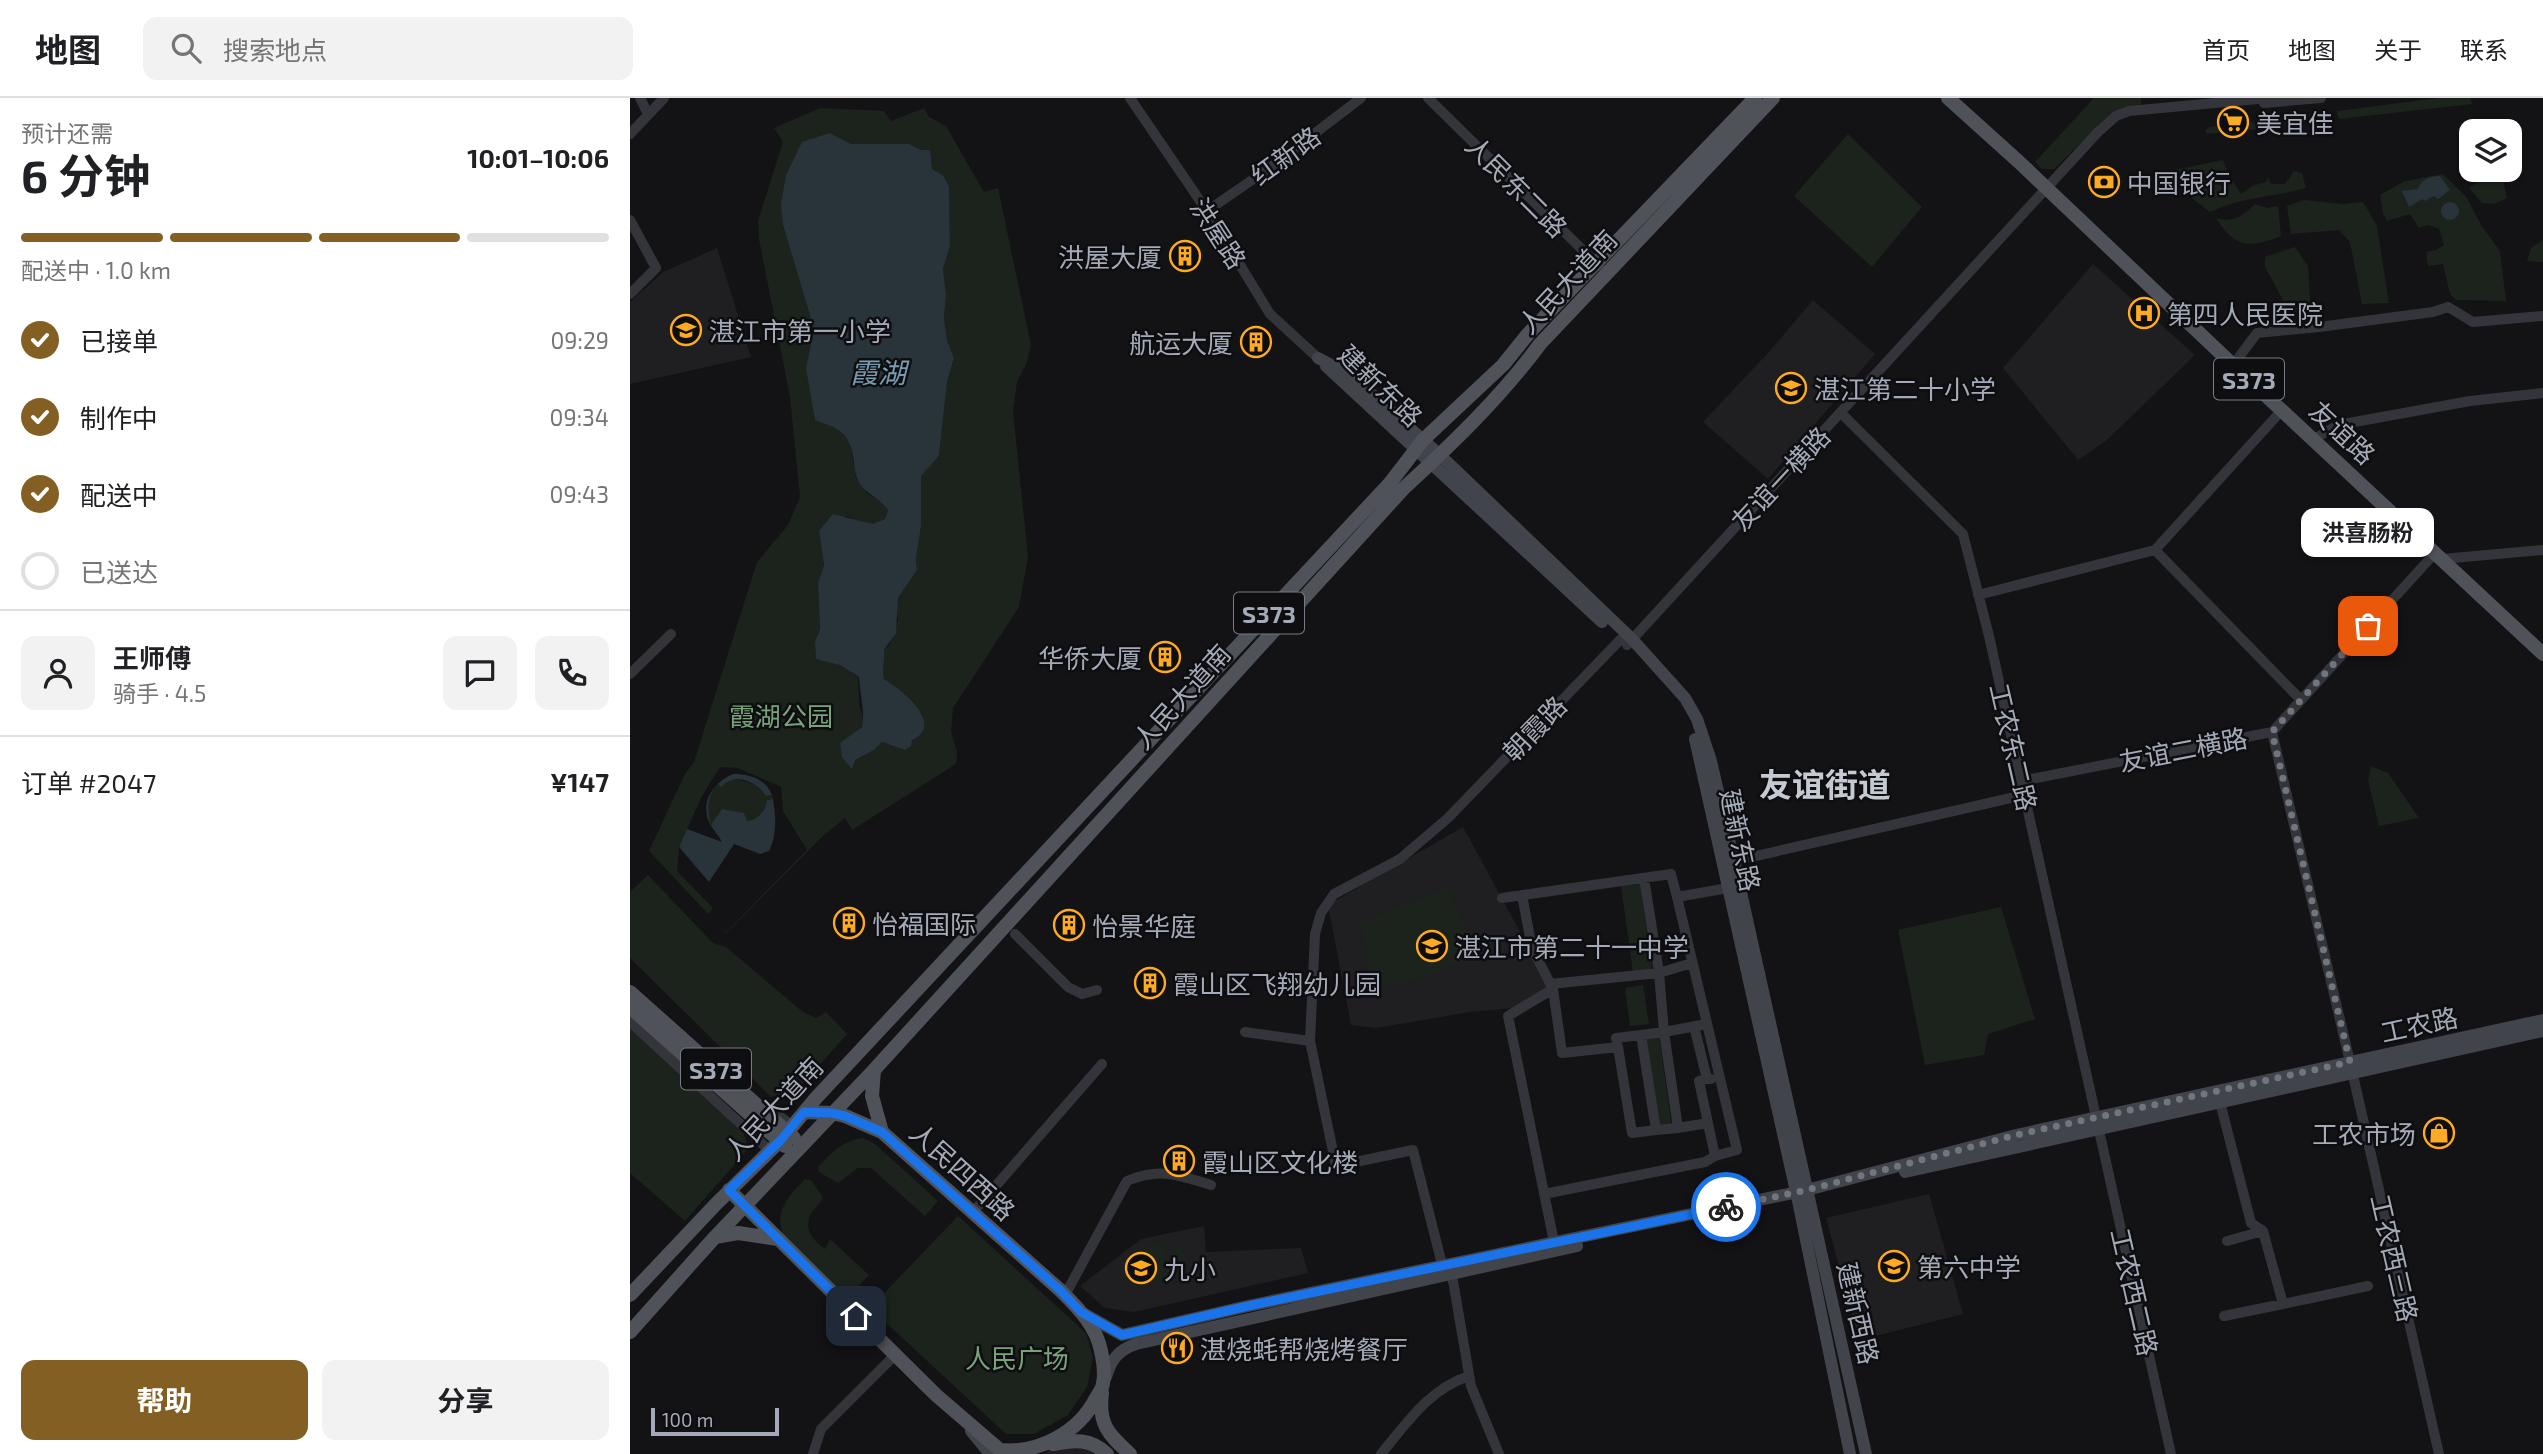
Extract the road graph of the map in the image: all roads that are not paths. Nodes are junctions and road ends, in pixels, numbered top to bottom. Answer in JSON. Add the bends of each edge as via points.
{"nodes":[{"id":1,"x":640,"y":98,"type":"edge"},
{"id":2,"x":664,"y":98,"type":"edge"},
{"id":3,"x":1130,"y":98,"type":"edge"},
{"id":4,"x":1361,"y":98,"type":"edge"},
{"id":5,"x":1428,"y":98,"type":"edge"},
{"id":6,"x":1755,"y":98,"type":"edge"},
{"id":7,"x":1773,"y":98,"type":"edge"},
{"id":8,"x":2269,"y":98,"type":"edge"},
{"id":9,"x":2320,"y":98,"type":"edge"},
{"id":10,"x":1951,"y":100,"type":"edge"},
{"id":11,"x":649,"y":114,"type":"junction"},
{"id":12,"x":630,"y":134,"type":"edge"},
{"id":13,"x":2049,"y":190,"type":"junction"},
{"id":14,"x":1207,"y":211,"type":"junction"},
{"id":15,"x":630,"y":220,"type":"edge"},
{"id":16,"x":1602,"y":268,"type":"junction"},
{"id":17,"x":630,"y":294,"type":"edge"},
{"id":18,"x":2543,"y":316,"type":"edge"},
{"id":19,"x":1318,"y":358,"type":"joint"},
{"id":20,"x":2233,"y":365,"type":"junction"},
{"id":21,"x":2543,"y":393,"type":"edge"},
{"id":22,"x":2283,"y":409,"type":"junction"},
{"id":23,"x":1841,"y":413,"type":"junction"},
{"id":24,"x":2314,"y":439,"type":"junction"},
{"id":25,"x":1419,"y":444,"type":"junction"},
{"id":26,"x":1436,"y":459,"type":"junction"},
{"id":27,"x":2155,"y":550,"type":"junction"},
{"id":28,"x":2543,"y":550,"type":"edge"},
{"id":29,"x":2439,"y":556,"type":"junction"},
{"id":30,"x":1978,"y":595,"type":"junction"},
{"id":31,"x":671,"y":634,"type":"dead end"},
{"id":32,"x":1627,"y":641,"type":"junction"},
{"id":33,"x":2543,"y":654,"type":"edge"},
{"id":34,"x":630,"y":674,"type":"edge"},
{"id":35,"x":2301,"y":700,"type":"junction"},
{"id":36,"x":2272,"y":732,"type":"junction"},
{"id":37,"x":2021,"y":781,"type":"junction"},
{"id":38,"x":2024,"y":795,"type":"junction"},
{"id":39,"x":1734,"y":861,"type":"junction"},
{"id":40,"x":1644,"y":877,"type":"junction"},
{"id":41,"x":1728,"y":888,"type":"junction"},
{"id":42,"x":1522,"y":895,"type":"junction"},
{"id":43,"x":1677,"y":897,"type":"junction"},
{"id":44,"x":1502,"y":898,"type":"dead end"},
{"id":45,"x":1015,"y":934,"type":"dead end"},
{"id":46,"x":1692,"y":963,"type":"junction"},
{"id":47,"x":1659,"y":973,"type":"junction"},
{"id":48,"x":630,"y":984,"type":"edge"},
{"id":49,"x":1551,"y":986,"type":"junction"},
{"id":50,"x":1097,"y":990,"type":"dead end"},
{"id":51,"x":630,"y":992,"type":"edge"},
{"id":52,"x":630,"y":1007,"type":"edge"},
{"id":53,"x":2543,"y":1020,"type":"edge"},
{"id":54,"x":630,"y":1022,"type":"edge"},
{"id":55,"x":1707,"y":1024,"type":"junction"},
{"id":56,"x":1694,"y":1026,"type":"junction"},
{"id":57,"x":2543,"y":1031,"type":"edge"},
{"id":58,"x":1245,"y":1032,"type":"dead end"},
{"id":59,"x":1664,"y":1032,"type":"junction"},
{"id":60,"x":1642,"y":1035,"type":"junction"},
{"id":61,"x":1310,"y":1041,"type":"junction"},
{"id":62,"x":1618,"y":1046,"type":"junction"},
{"id":63,"x":1102,"y":1064,"type":"dead end"},
{"id":64,"x":2352,"y":1067,"type":"junction"},
{"id":65,"x":874,"y":1070,"type":"junction"},
{"id":66,"x":1720,"y":1077,"type":"junction"},
{"id":67,"x":1707,"y":1079,"type":"junction"},
{"id":68,"x":2220,"y":1102,"type":"junction"},
{"id":69,"x":804,"y":1112,"type":"junction"},
{"id":70,"x":832,"y":1113,"type":"junction"},
{"id":71,"x":1708,"y":1123,"type":"junction"},
{"id":72,"x":2098,"y":1123,"type":"junction"},
{"id":73,"x":1678,"y":1128,"type":"junction"},
{"id":74,"x":1656,"y":1130,"type":"junction"},
{"id":75,"x":882,"y":1132,"type":"junction"},
{"id":76,"x":782,"y":1138,"type":"junction"},
{"id":77,"x":799,"y":1150,"type":"junction"},
{"id":78,"x":1716,"y":1156,"type":"junction"},
{"id":79,"x":1211,"y":1185,"type":"dead end"},
{"id":80,"x":729,"y":1190,"type":"junction"},
{"id":81,"x":1801,"y":1190,"type":"junction"},
{"id":82,"x":1545,"y":1194,"type":"junction"},
{"id":83,"x":745,"y":1207,"type":"junction"},
{"id":84,"x":973,"y":1212,"type":"junction"},
{"id":85,"x":2263,"y":1231,"type":"junction"},
{"id":86,"x":715,"y":1237,"type":"junction"},
{"id":87,"x":778,"y":1239,"type":"junction"},
{"id":88,"x":2227,"y":1241,"type":"dead end"},
{"id":89,"x":1554,"y":1242,"type":"junction"},
{"id":90,"x":1446,"y":1272,"type":"junction"},
{"id":91,"x":2368,"y":1286,"type":"dead end"},
{"id":92,"x":630,"y":1295,"type":"edge"},
{"id":93,"x":1073,"y":1303,"type":"junction"},
{"id":94,"x":2283,"y":1304,"type":"junction"},
{"id":95,"x":2224,"y":1316,"type":"dead end"},
{"id":96,"x":630,"y":1332,"type":"edge"},
{"id":97,"x":895,"y":1355,"type":"junction"},
{"id":98,"x":1469,"y":1376,"type":"junction"},
{"id":99,"x":1103,"y":1384,"type":"junction"},
{"id":100,"x":936,"y":1395,"type":"junction"},
{"id":101,"x":961,"y":1420,"type":"joint"},
{"id":102,"x":989,"y":1448,"type":"edge"},
{"id":103,"x":1043,"y":1449,"type":"edge"},
{"id":104,"x":813,"y":1454,"type":"edge"},
{"id":105,"x":1107,"y":1454,"type":"edge"},
{"id":106,"x":1130,"y":1454,"type":"edge"},
{"id":107,"x":1381,"y":1454,"type":"edge"},
{"id":108,"x":1499,"y":1454,"type":"edge"},
{"id":109,"x":1850,"y":1454,"type":"edge"},
{"id":110,"x":1866,"y":1454,"type":"edge"},
{"id":111,"x":2172,"y":1454,"type":"edge"},
{"id":112,"x":2439,"y":1454,"type":"edge"}],
"edges":[{"from":1,"to":11,"type":"street"},
{"from":2,"to":11,"type":"street"},
{"from":3,"to":14,"type":"street","name":"洪屋路"},
{"from":4,"to":14,"type":"street","name":"红新路"},
{"from":5,"to":16,"type":"street","name":"人民东二路"},
{"from":6,"to":16,"type":"main road","name":"人民大道南","number":"S373"},
{"from":7,"to":16,"type":"main road","name":"人民大道南","number":"S373"},
{"from":8,"to":13,"type":"street","via":[[2116,116]]},
{"from":9,"to":13,"type":"street","name":"友谊一横路","via":[[2130,116],[2104,131]]},
{"from":10,"to":13,"type":"main road","name":"友谊路","number":"S373"},
{"from":11,"to":12,"type":"street"},
{"from":13,"to":20,"type":"main road","name":"友谊路","number":"S373"},
{"from":13,"to":23,"type":"street","name":"友谊一横路"},
{"from":14,"to":19,"type":"street","name":"洪屋路","via":[[1270,314]]},
{"from":15,"to":17,"type":"street","via":[[656,268]]},
{"from":16,"to":25,"type":"main road","name":"人民大道南","number":"S373","via":[[1528,334],[1503,365]]},
{"from":16,"to":26,"type":"main road","name":"人民大道南","number":"S373","via":[[1525,365]]},
{"from":18,"to":20,"type":"street","via":[[2473,322],[2448,307],[2257,333]]},
{"from":19,"to":25,"type":"street","name":"建新东路","via":[[1350,375]]},
{"from":20,"to":22,"type":"main road","name":"友谊路","number":"S373"},
{"from":21,"to":24,"type":"street","via":[[2338,425]]},
{"from":22,"to":24,"type":"main road","name":"友谊路","number":"S373"},
{"from":22,"to":27,"type":"street"},
{"from":23,"to":30,"type":"street","name":"工农东二路","via":[[1963,534]]},
{"from":23,"to":32,"type":"street","name":"友谊一横路"},
{"from":24,"to":29,"type":"main road","name":"友谊路","number":"S373"},
{"from":25,"to":26,"type":"street","name":"建新东路"},
{"from":25,"to":69,"type":"main road","name":"人民大道南","number":"S373","via":[[1390,483]]},
{"from":26,"to":32,"type":"street","name":"建新东路"},
{"from":26,"to":65,"type":"main road","name":"人民大道南","number":"S373","via":[[1404,488]]},
{"from":27,"to":30,"type":"street"},
{"from":27,"to":35,"type":"street"},
{"from":28,"to":29,"type":"street"},
{"from":29,"to":33,"type":"main road","name":"友谊路","number":"S373"},
{"from":29,"to":35,"type":"street","name":"友谊二横路"},
{"from":30,"to":37,"type":"street","name":"工农东二路"},
{"from":31,"to":34,"type":"street"},
{"from":32,"to":39,"type":"street","name":"建新东路","via":[[1685,698],[1697,719]]},
{"from":32,"to":41,"type":"street","name":"建新东路","via":[[1677,699],[1690,722]]},
{"from":32,"to":61,"type":"street","name":"朝霞路","via":[[1448,818],[1400,859],[1334,894],[1321,913],[1315,934]]},
{"from":35,"to":36,"type":"street","name":"友谊二横路"},
{"from":36,"to":37,"type":"street","name":"友谊二横路"},
{"from":36,"to":64,"type":"street","name":"工农西三路"},
{"from":37,"to":38,"type":"street","name":"工农东二路"},
{"from":38,"to":39,"type":"street"},
{"from":38,"to":72,"type":"street","name":"工农东二路"},
{"from":39,"to":81,"type":"street","name":"建新东路"},
{"from":40,"to":42,"type":"street"},
{"from":40,"to":43,"type":"street","via":[[1671,874]]},
{"from":40,"to":47,"type":"street"},
{"from":41,"to":43,"type":"street"},
{"from":41,"to":81,"type":"street","name":"建新东路"},
{"from":42,"to":44,"type":"street"},
{"from":42,"to":49,"type":"street","via":[[1531,948]]},
{"from":43,"to":46,"type":"street"},
{"from":45,"to":50,"type":"street","via":[[1068,987],[1082,994]]},
{"from":46,"to":47,"type":"street"},
{"from":46,"to":55,"type":"street"},
{"from":47,"to":49,"type":"street"},
{"from":47,"to":59,"type":"street"},
{"from":48,"to":76,"type":"street"},
{"from":49,"to":62,"type":"street","via":[[1562,1053]]},
{"from":49,"to":82,"type":"street","via":[[1508,1016]]},
{"from":51,"to":76,"type":"main road","number":"S373"},
{"from":52,"to":76,"type":"main road","number":"S373"},
{"from":53,"to":64,"type":"street","name":"工农路"},
{"from":54,"to":76,"type":"street"},
{"from":55,"to":56,"type":"street"},
{"from":55,"to":66,"type":"street"},
{"from":56,"to":59,"type":"street"},
{"from":56,"to":67,"type":"street"},
{"from":57,"to":64,"type":"street","name":"工农路"},
{"from":58,"to":61,"type":"street"},
{"from":59,"to":60,"type":"street"},
{"from":59,"to":73,"type":"street"},
{"from":60,"to":62,"type":"street","via":[[1616,1038]]},
{"from":60,"to":74,"type":"street"},
{"from":61,"to":90,"type":"street","name":"朝霞路","via":[[1336,1166],[1413,1150]]},
{"from":62,"to":74,"type":"street","via":[[1632,1133]]},
{"from":63,"to":84,"type":"street"},
{"from":64,"to":68,"type":"street","name":"工农路"},
{"from":64,"to":72,"type":"street","name":"工农路"},
{"from":64,"to":112,"type":"street","name":"工农西三路"},
{"from":65,"to":70,"type":"main road","name":"人民大道南","number":"S373"},
{"from":65,"to":75,"type":"main road","via":[[872,1096]]},
{"from":66,"to":67,"type":"street"},
{"from":66,"to":78,"type":"street","via":[[1737,1150]]},
{"from":67,"to":71,"type":"street","via":[[1699,1081]]},
{"from":68,"to":72,"type":"street","name":"工农路"},
{"from":68,"to":85,"type":"street","via":[[2252,1223]]},
{"from":69,"to":70,"type":"main road","name":"人民四西路"},
{"from":69,"to":76,"type":"main road","name":"人民大道南","number":"S373"},
{"from":70,"to":75,"type":"main road","name":"人民四西路"},
{"from":70,"to":77,"type":"main road","name":"人民大道南","number":"S373"},
{"from":71,"to":73,"type":"street"},
{"from":71,"to":78,"type":"street"},
{"from":72,"to":81,"type":"street","name":"工农路"},
{"from":72,"to":111,"type":"street","name":"工农西二路"},
{"from":73,"to":74,"type":"street"},
{"from":75,"to":84,"type":"main road","name":"人民四西路"},
{"from":76,"to":77,"type":"main road","number":"S373"},
{"from":76,"to":80,"type":"main road","name":"人民大道南"},
{"from":77,"to":83,"type":"main road","name":"人民大道南"},
{"from":78,"to":82,"type":"street"},
{"from":79,"to":93,"type":"street","via":[[1157,1172],[1127,1181]]},
{"from":80,"to":83,"type":"main road"},
{"from":80,"to":92,"type":"main road","name":"人民大道南"},
{"from":81,"to":89,"type":"street","name":"工农路"},
{"from":81,"to":90,"type":"street","name":"工农路"},
{"from":81,"to":109,"type":"street","name":"建新西路"},
{"from":81,"to":110,"type":"street","name":"建新西路"},
{"from":82,"to":89,"type":"street"},
{"from":83,"to":86,"type":"main road","name":"人民大道南"},
{"from":83,"to":87,"type":"main road"},
{"from":84,"to":93,"type":"main road","name":"人民四西路"},
{"from":85,"to":88,"type":"street"},
{"from":85,"to":94,"type":"street"},
{"from":86,"to":87,"type":"main road","via":[[738,1233]]},
{"from":86,"to":96,"type":"main road","name":"人民大道南"},
{"from":87,"to":97,"type":"main road"},
{"from":89,"to":90,"type":"street","name":"工农路"},
{"from":90,"to":93,"type":"street","name":"工农路","via":[[1248,1306],[1122,1335]]},
{"from":90,"to":98,"type":"street"},
{"from":90,"to":99,"type":"street","name":"工农路","via":[[1126,1347],[1111,1360]]},
{"from":91,"to":94,"type":"street"},
{"from":93,"to":99,"type":"main road","name":"人民四西路","via":[[1095,1330],[1102,1353]]},
{"from":94,"to":95,"type":"street"},
{"from":97,"to":100,"type":"main road"},
{"from":97,"to":104,"type":"street","via":[[821,1429]]},
{"from":98,"to":107,"type":"street","via":[[1426,1401]]},
{"from":98,"to":108,"type":"street"},
{"from":99,"to":103,"type":"main road","via":[[1080,1424]]},
{"from":99,"to":106,"type":"main road","name":"人民四西路","via":[[1100,1411],[1109,1435]]},
{"from":100,"to":101,"type":"street"},
{"from":100,"to":102,"type":"main road"},
{"from":101,"to":102,"type":"street"},
{"from":102,"to":103,"type":"main road","via":[[1013,1453]]},
{"from":103,"to":105,"type":"main road","via":[[1079,1440],[1091,1442]]}]}
